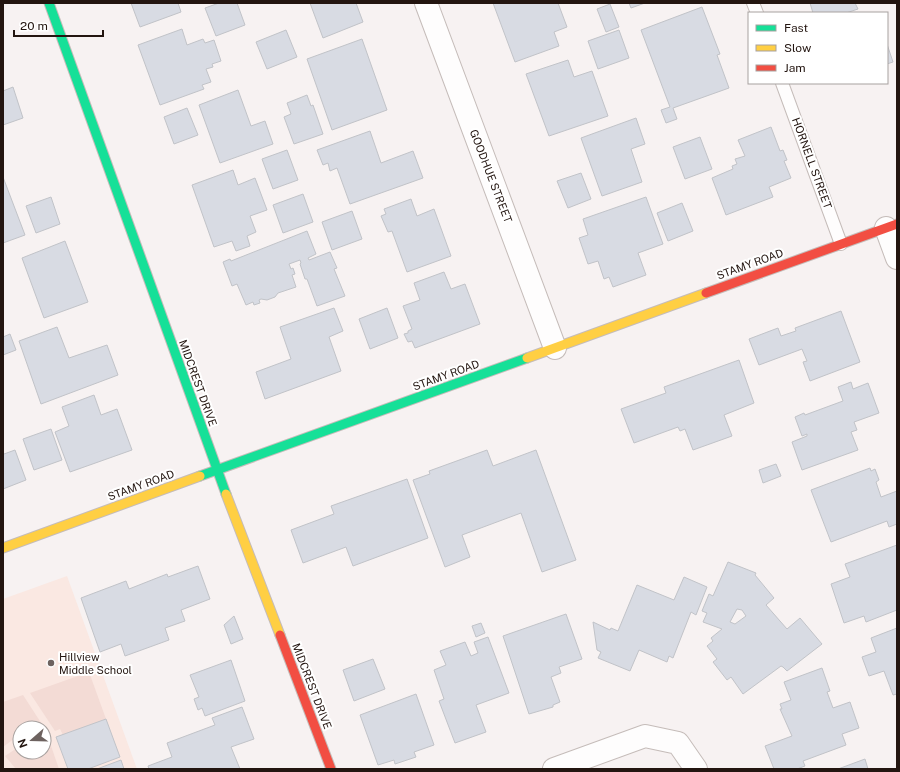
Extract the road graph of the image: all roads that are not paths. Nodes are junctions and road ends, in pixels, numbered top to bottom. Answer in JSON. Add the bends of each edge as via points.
{"nodes":[{"id":1,"x":49,"y":3,"type":"edge"},
{"id":2,"x":426,"y":3,"type":"edge"},
{"id":3,"x":782,"y":84,"type":"edge"},
{"id":4,"x":892,"y":226,"type":"edge"},
{"id":5,"x":842,"y":244,"type":"junction"},
{"id":6,"x":897,"y":258,"type":"edge"},
{"id":7,"x":555,"y":348,"type":"junction"},
{"id":8,"x":217,"y":470,"type":"junction"},
{"id":9,"x":3,"y":548,"type":"edge"},
{"id":10,"x":331,"y":769,"type":"edge"},
{"id":11,"x":554,"y":769,"type":"edge"},
{"id":12,"x":696,"y":769,"type":"edge"}],
"edges":[{"from":1,"to":8,"type":"street","name":"MIDCREST DRIVE"},
{"from":2,"to":7,"type":"street","name":"GOODHUE STREET"},
{"from":3,"to":5,"type":"lane","name":"HORNELL STREET"},
{"from":4,"to":5,"type":"street","name":"STAMY ROAD"},
{"from":4,"to":6,"type":"street"},
{"from":5,"to":7,"type":"street","name":"STAMY ROAD"},
{"from":7,"to":8,"type":"street","name":"STAMY ROAD"},
{"from":8,"to":9,"type":"street","name":"STAMY ROAD"},
{"from":8,"to":10,"type":"street","name":"MIDCREST DRIVE"},
{"from":11,"to":12,"type":"street","via":[[645,736],[678,743]]}]}
